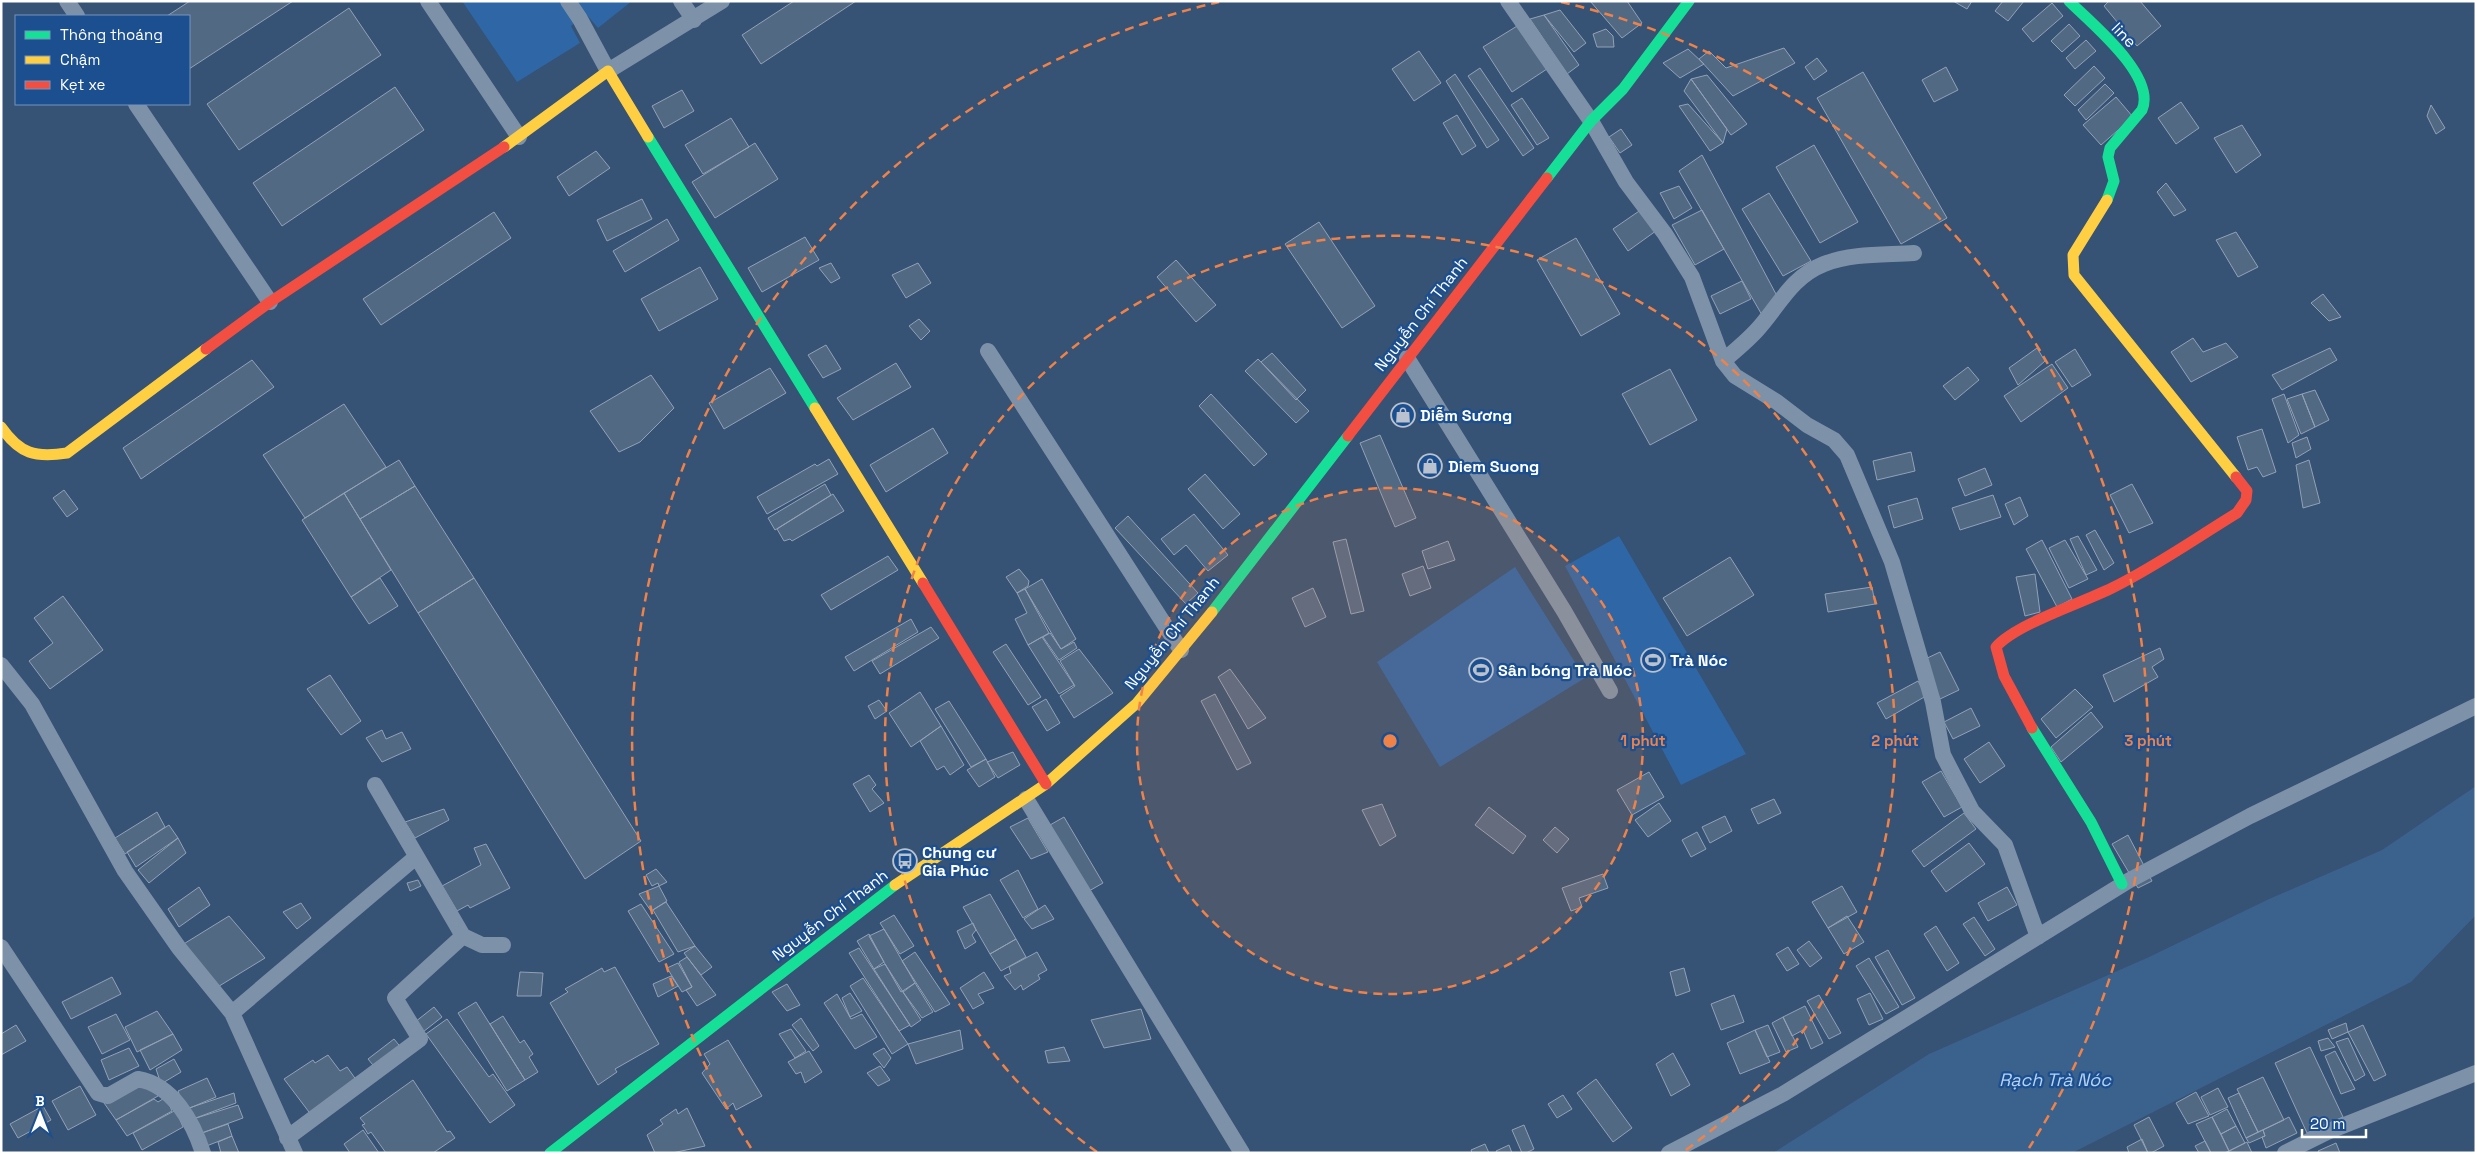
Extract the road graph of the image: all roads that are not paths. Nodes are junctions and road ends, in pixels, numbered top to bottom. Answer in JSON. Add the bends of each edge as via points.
{"nodes":[{"id":1,"x":67,"y":1,"type":"edge"},
{"id":2,"x":428,"y":1,"type":"edge"},
{"id":3,"x":568,"y":1,"type":"edge"},
{"id":4,"x":681,"y":1,"type":"edge"},
{"id":5,"x":722,"y":1,"type":"edge"},
{"id":6,"x":1508,"y":1,"type":"edge"},
{"id":7,"x":1689,"y":1,"type":"edge"},
{"id":8,"x":2070,"y":1,"type":"edge"},
{"id":9,"x":76,"y":15,"type":"edge"},
{"id":10,"x":694,"y":20,"type":"junction"},
{"id":11,"x":608,"y":71,"type":"junction"},
{"id":12,"x":137,"y":105,"type":"edge"},
{"id":13,"x":1591,"y":121,"type":"junction"},
{"id":14,"x":519,"y":137,"type":"junction"},
{"id":15,"x":1914,"y":253,"type":"dead end"},
{"id":16,"x":270,"y":302,"type":"junction"},
{"id":17,"x":988,"y":351,"type":"dead end"},
{"id":18,"x":1407,"y":358,"type":"junction"},
{"id":19,"x":1723,"y":361,"type":"junction"},
{"id":20,"x":1,"y":427,"type":"edge"},
{"id":21,"x":1181,"y":650,"type":"junction"},
{"id":22,"x":1,"y":665,"type":"edge"},
{"id":23,"x":1610,"y":691,"type":"dead end"},
{"id":24,"x":2476,"y":706,"type":"edge"},
{"id":25,"x":1046,"y":784,"type":"junction"},
{"id":26,"x":375,"y":785,"type":"dead end"},
{"id":27,"x":1026,"y":798,"type":"junction"},
{"id":28,"x":416,"y":856,"type":"junction"},
{"id":29,"x":2122,"y":884,"type":"junction"},
{"id":30,"x":463,"y":936,"type":"junction"},
{"id":31,"x":2038,"y":937,"type":"junction"},
{"id":32,"x":503,"y":945,"type":"dead end"},
{"id":33,"x":1,"y":948,"type":"edge"},
{"id":34,"x":232,"y":1013,"type":"junction"},
{"id":35,"x":2476,"y":1073,"type":"edge"},
{"id":36,"x":291,"y":1146,"type":"edge"},
{"id":37,"x":203,"y":1153,"type":"edge"},
{"id":38,"x":550,"y":1153,"type":"edge"},
{"id":39,"x":1242,"y":1153,"type":"edge"},
{"id":40,"x":1669,"y":1153,"type":"edge"},
{"id":41,"x":2286,"y":1153,"type":"edge"}],
"edges":[{"from":1,"to":9,"type":"street"},
{"from":2,"to":14,"type":"street"},
{"from":3,"to":11,"type":"street"},
{"from":4,"to":10,"type":"street"},
{"from":5,"to":10,"type":"street"},
{"from":6,"to":13,"type":"street"},
{"from":7,"to":13,"type":"street","name":"Nguyễn Chí Thanh","via":[[1623,89]]},
{"from":8,"to":29,"type":"street","name":"line","via":[[2134,69],[2144,90],[2145,103],[2132,124],[2111,146],[2107,156],[2114,183],[2073,255],[2074,275],[2247,491],[2246,500],[2237,512],[2113,588],[2022,629],[2003,639],[1996,647],[1997,659],[2021,708],[2111,855]]},
{"from":10,"to":11,"type":"street"},
{"from":11,"to":14,"type":"street"},
{"from":11,"to":25,"type":"street"},
{"from":12,"to":16,"type":"street"},
{"from":13,"to":18,"type":"street","name":"Nguyễn Chí Thanh"},
{"from":13,"to":19,"type":"street","via":[[1626,182],[1692,277]]},
{"from":14,"to":16,"type":"street"},
{"from":15,"to":19,"type":"street","via":[[1852,256],[1808,272],[1785,293],[1756,331]]},
{"from":16,"to":20,"type":"street","via":[[67,453],[44,458],[26,454]]},
{"from":17,"to":21,"type":"street"},
{"from":18,"to":21,"type":"street","name":"Nguyễn Chí Thanh"},
{"from":18,"to":23,"type":"street"},
{"from":19,"to":31,"type":"street","via":[[1735,376],[1834,440],[1847,455],[1892,562],[1933,702],[1943,755],[1972,811],[2005,845]]},
{"from":21,"to":25,"type":"street","name":"Nguyễn Chí Thanh","via":[[1137,702]]},
{"from":22,"to":34,"type":"street","via":[[32,704],[125,871],[179,948]]},
{"from":24,"to":29,"type":"street","via":[[2250,816]]},
{"from":25,"to":27,"type":"street","name":"Nguyễn Chí Thanh"},
{"from":26,"to":28,"type":"street"},
{"from":27,"to":38,"type":"street","name":"Nguyễn Chí Thanh","via":[[888,890]]},
{"from":27,"to":39,"type":"street"},
{"from":28,"to":30,"type":"street"},
{"from":28,"to":34,"type":"street"},
{"from":29,"to":31,"type":"street"},
{"from":30,"to":32,"type":"street","via":[[482,944]]},
{"from":30,"to":36,"type":"street","via":[[395,998],[420,1039]]},
{"from":31,"to":40,"type":"street","via":[[1783,1094]]},
{"from":33,"to":37,"type":"street","via":[[98,1093],[108,1096],[138,1079],[154,1084],[179,1104],[196,1133]]},
{"from":34,"to":36,"type":"street"},
{"from":35,"to":41,"type":"street","via":[[2327,1132]]}]}
